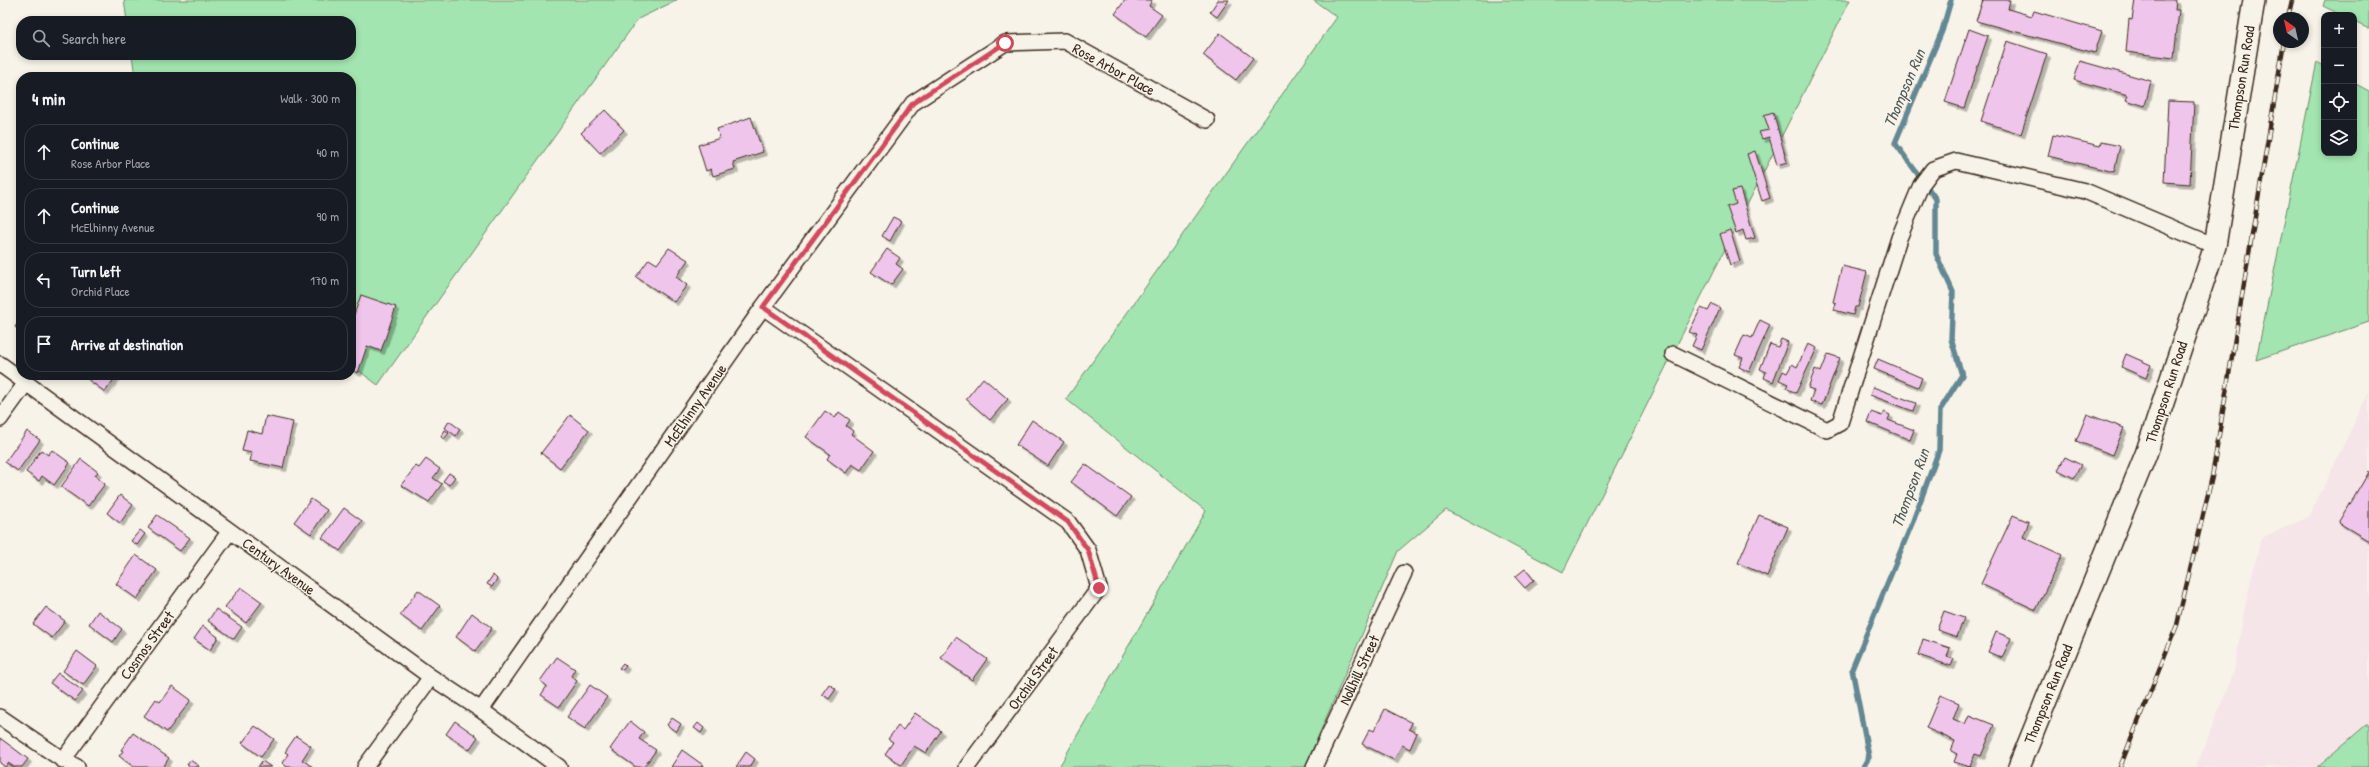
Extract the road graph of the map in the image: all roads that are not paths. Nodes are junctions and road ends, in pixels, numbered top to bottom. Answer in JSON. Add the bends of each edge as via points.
{"nodes":[{"id":1,"x":2254,"y":0,"type":"edge"},
{"id":2,"x":913,"y":103,"type":"joint"},
{"id":3,"x":1207,"y":120,"type":"dead end"},
{"id":4,"x":2215,"y":246,"type":"junction"},
{"id":5,"x":763,"y":307,"type":"junction"},
{"id":6,"x":1673,"y":354,"type":"dead end"},
{"id":7,"x":0,"y":364,"type":"edge"},
{"id":8,"x":16,"y":376,"type":"edge"},
{"id":9,"x":22,"y":380,"type":"edge"},
{"id":10,"x":26,"y":383,"type":"junction"},
{"id":11,"x":0,"y":419,"type":"edge"},
{"id":12,"x":230,"y":531,"type":"junction"},
{"id":13,"x":1404,"y":573,"type":"dead end"},
{"id":14,"x":431,"y":677,"type":"junction"},
{"id":15,"x":481,"y":710,"type":"junction"},
{"id":16,"x":0,"y":717,"type":"edge"},
{"id":17,"x":63,"y":760,"type":"junction"},
{"id":18,"x":77,"y":767,"type":"edge"},
{"id":19,"x":365,"y":767,"type":"edge"},
{"id":20,"x":559,"y":767,"type":"edge"},
{"id":21,"x":967,"y":767,"type":"edge"},
{"id":22,"x":1314,"y":767,"type":"edge"},
{"id":23,"x":2019,"y":767,"type":"edge"}],
"edges":[{"from":1,"to":4,"type":"street","name":"Thompson Run Road"},
{"from":2,"to":3,"type":"street","name":"Rose Arbor Place","via":[[1005,43],[1065,41]]},
{"from":2,"to":5,"type":"street","name":"McElhinny Avenue"},
{"from":4,"to":6,"type":"street","via":[[2085,191],[1956,161],[1933,168],[1920,185],[1899,238],[1840,423],[1827,430]]},
{"from":4,"to":23,"type":"street","name":"Thompson Run Road","via":[[2146,454]]},
{"from":5,"to":15,"type":"street","name":"McElhinny Avenue"},
{"from":5,"to":21,"type":"street","name":"Orchid Street","via":[[1068,522],[1088,550],[1099,588]]},
{"from":7,"to":8,"type":"street","name":"Century Avenue"},
{"from":9,"to":10,"type":"street","name":"Century Avenue"},
{"from":10,"to":11,"type":"street"},
{"from":10,"to":12,"type":"street","name":"Century Avenue"},
{"from":12,"to":14,"type":"street","name":"Century Avenue"},
{"from":12,"to":17,"type":"street","name":"Cosmos Street"},
{"from":13,"to":22,"type":"street","name":"Nollhill Street"},
{"from":14,"to":15,"type":"street","name":"Century Avenue"},
{"from":14,"to":19,"type":"street"},
{"from":15,"to":20,"type":"street","name":"Century Avenue"},
{"from":16,"to":17,"type":"street"},
{"from":17,"to":18,"type":"street"}]}
